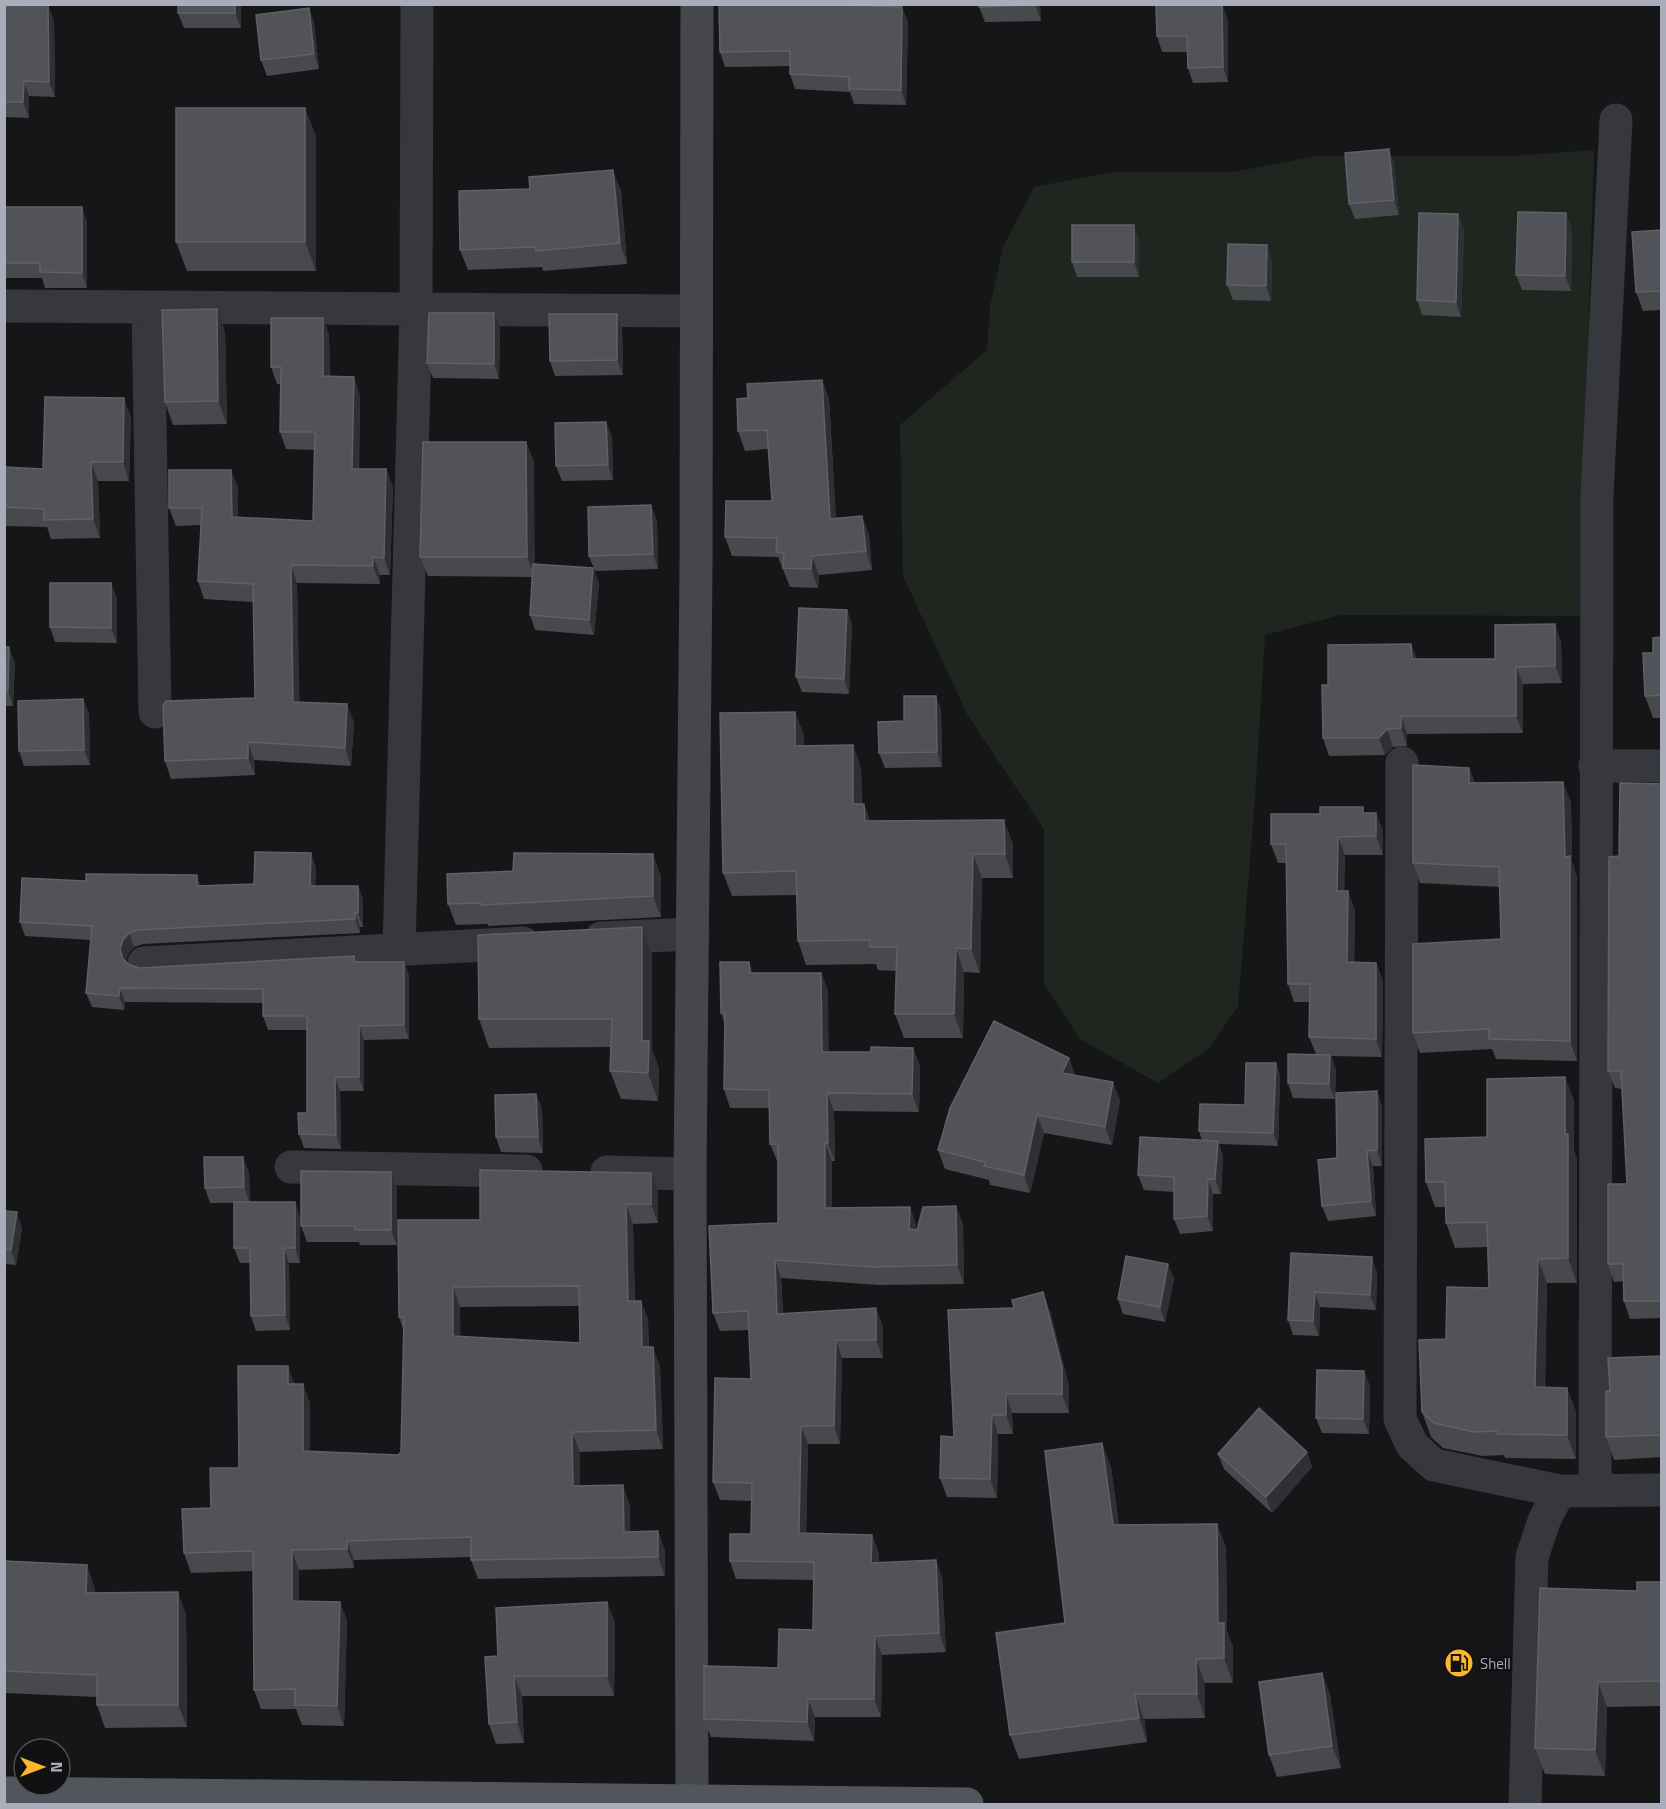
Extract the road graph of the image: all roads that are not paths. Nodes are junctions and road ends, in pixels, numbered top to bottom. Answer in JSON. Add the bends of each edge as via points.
{"nodes":[{"id":1,"x":417,"y":4,"type":"edge"},
{"id":2,"x":696,"y":4,"type":"edge"},
{"id":3,"x":1617,"y":120,"type":"dead end"},
{"id":4,"x":4,"y":306,"type":"edge"},
{"id":5,"x":148,"y":308,"type":"junction"},
{"id":6,"x":416,"y":309,"type":"junction"},
{"id":7,"x":696,"y":311,"type":"junction"},
{"id":8,"x":154,"y":711,"type":"dead end"},
{"id":9,"x":1402,"y":763,"type":"dead end"},
{"id":10,"x":1595,"y":766,"type":"junction"},
{"id":11,"x":1662,"y":766,"type":"edge"},
{"id":12,"x":693,"y":934,"type":"junction"},
{"id":13,"x":399,"y":949,"type":"junction"},
{"id":14,"x":144,"y":963,"type":"dead end"},
{"id":15,"x":291,"y":1167,"type":"dead end"},
{"id":16,"x":690,"y":1174,"type":"junction"},
{"id":17,"x":1662,"y":1490,"type":"edge"},
{"id":18,"x":1559,"y":1491,"type":"junction"},
{"id":19,"x":1595,"y":1491,"type":"junction"},
{"id":20,"x":4,"y":1793,"type":"edge"},
{"id":21,"x":692,"y":1803,"type":"edge"},
{"id":22,"x":967,"y":1804,"type":"edge"},
{"id":23,"x":1525,"y":1804,"type":"edge"}],
"edges":[{"from":1,"to":6,"type":"street"},
{"from":2,"to":7,"type":"street"},
{"from":3,"to":10,"type":"street","via":[[1597,495]]},
{"from":4,"to":5,"type":"street"},
{"from":5,"to":6,"type":"street"},
{"from":5,"to":8,"type":"street"},
{"from":6,"to":7,"type":"street"},
{"from":6,"to":13,"type":"street"},
{"from":7,"to":12,"type":"street"},
{"from":9,"to":18,"type":"street","via":[[1400,1419],[1412,1445],[1434,1465]]},
{"from":10,"to":11,"type":"street"},
{"from":10,"to":19,"type":"street"},
{"from":12,"to":13,"type":"street"},
{"from":12,"to":16,"type":"street"},
{"from":13,"to":14,"type":"street"},
{"from":15,"to":16,"type":"street"},
{"from":16,"to":21,"type":"street"},
{"from":17,"to":19,"type":"street"},
{"from":18,"to":19,"type":"street"},
{"from":18,"to":23,"type":"street","via":[[1532,1557]]},
{"from":20,"to":21,"type":"main road"},
{"from":21,"to":22,"type":"main road"}]}
